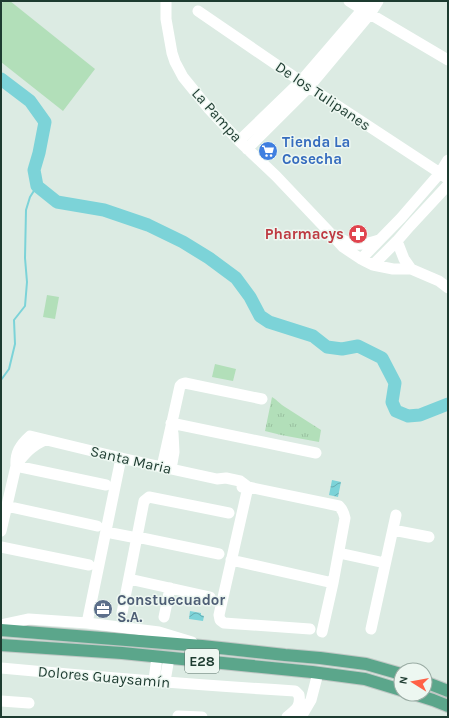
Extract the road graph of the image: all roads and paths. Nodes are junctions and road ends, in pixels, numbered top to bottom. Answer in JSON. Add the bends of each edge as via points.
{"nodes":[{"id":1,"x":166,"y":1,"type":"edge"},
{"id":2,"x":349,"y":1,"type":"edge"},
{"id":3,"x":378,"y":1,"type":"edge"},
{"id":4,"x":367,"y":8,"type":"edge"},
{"id":5,"x":198,"y":11,"type":"dead end"},
{"id":6,"x":448,"y":60,"type":"edge"},
{"id":7,"x":305,"y":84,"type":"junction"},
{"id":8,"x":243,"y":145,"type":"junction"},
{"id":9,"x":448,"y":160,"type":"edge"},
{"id":10,"x":444,"y":176,"type":"edge"},
{"id":11,"x":448,"y":185,"type":"edge"},
{"id":12,"x":332,"y":235,"type":"junction"},
{"id":13,"x":380,"y":239,"type":"junction"},
{"id":14,"x":397,"y":241,"type":"junction"},
{"id":15,"x":361,"y":259,"type":"junction"},
{"id":16,"x":373,"y":265,"type":"junction"},
{"id":17,"x":411,"y":269,"type":"junction"},
{"id":18,"x":448,"y":288,"type":"edge"},
{"id":19,"x":262,"y":399,"type":"dead end"},
{"id":20,"x":171,"y":423,"type":"junction"},
{"id":21,"x":45,"y":440,"type":"junction"},
{"id":22,"x":316,"y":453,"type":"dead end"},
{"id":23,"x":122,"y":458,"type":"junction"},
{"id":24,"x":16,"y":466,"type":"junction"},
{"id":25,"x":166,"y":468,"type":"junction"},
{"id":26,"x":106,"y":485,"type":"dead end"},
{"id":27,"x":248,"y":487,"type":"junction"},
{"id":28,"x":6,"y":506,"type":"junction"},
{"id":29,"x":229,"y":513,"type":"dead end"},
{"id":30,"x":396,"y":514,"type":"dead end"},
{"id":31,"x":393,"y":530,"type":"junction"},
{"id":32,"x":1,"y":531,"type":"edge"},
{"id":33,"x":102,"y":532,"type":"junction"},
{"id":34,"x":428,"y":537,"type":"dead end"},
{"id":35,"x":137,"y":540,"type":"junction"},
{"id":36,"x":1,"y":547,"type":"edge"},
{"id":37,"x":339,"y":553,"type":"junction"},
{"id":38,"x":219,"y":554,"type":"dead end"},
{"id":39,"x":231,"y":560,"type":"junction"},
{"id":40,"x":385,"y":563,"type":"junction"},
{"id":41,"x":88,"y":565,"type":"dead end"},
{"id":42,"x":129,"y":579,"type":"junction"},
{"id":43,"x":333,"y":583,"type":"junction"},
{"id":44,"x":170,"y":588,"type":"junction"},
{"id":45,"x":210,"y":597,"type":"dead end"},
{"id":46,"x":122,"y":613,"type":"dead end"},
{"id":47,"x":164,"y":617,"type":"dead end"},
{"id":48,"x":87,"y":623,"type":"junction"},
{"id":49,"x":1,"y":625,"type":"edge"},
{"id":50,"x":310,"y":629,"type":"dead end"},
{"id":51,"x":371,"y":629,"type":"dead end"},
{"id":52,"x":1,"y":630,"type":"edge"},
{"id":53,"x":322,"y":632,"type":"dead end"},
{"id":54,"x":1,"y":645,"type":"edge"},
{"id":55,"x":202,"y":646,"type":"junction"},
{"id":56,"x":157,"y":657,"type":"junction"},
{"id":57,"x":169,"y":658,"type":"junction"},
{"id":58,"x":1,"y":668,"type":"edge"},
{"id":59,"x":393,"y":672,"type":"edge"},
{"id":60,"x":318,"y":673,"type":"junction"},
{"id":61,"x":154,"y":680,"type":"junction"},
{"id":62,"x":165,"y":682,"type":"junction"},
{"id":63,"x":433,"y":685,"type":"edge"},
{"id":64,"x":393,"y":688,"type":"edge"},
{"id":65,"x":448,"y":691,"type":"edge"},
{"id":66,"x":433,"y":700,"type":"edge"},
{"id":67,"x":1,"y":701,"type":"edge"},
{"id":68,"x":29,"y":703,"type":"dead end"},
{"id":69,"x":448,"y":706,"type":"edge"},
{"id":70,"x":178,"y":716,"type":"dead end"},
{"id":71,"x":202,"y":717,"type":"edge"},
{"id":72,"x":287,"y":717,"type":"edge"},
{"id":73,"x":301,"y":717,"type":"edge"}],
"edges":[{"from":1,"to":8,"type":"street","name":"La Pampa","via":[[167,27],[172,53],[179,71],[209,109]]},
{"from":2,"to":4,"type":"street"},
{"from":3,"to":4,"type":"street"},
{"from":4,"to":6,"type":"street"},
{"from":4,"to":7,"type":"street"},
{"from":5,"to":7,"type":"street","name":"De los Tulipanes"},
{"from":7,"to":8,"type":"street"},
{"from":7,"to":10,"type":"street","name":"De los Tulipanes"},
{"from":8,"to":12,"type":"street","name":"La Pampa"},
{"from":9,"to":10,"type":"street"},
{"from":10,"to":13,"type":"street"},
{"from":11,"to":14,"type":"street"},
{"from":12,"to":13,"type":"street","via":[[358,244]]},
{"from":12,"to":15,"type":"street","name":"La Pampa","via":[[343,247]]},
{"from":13,"to":15,"type":"street"},
{"from":14,"to":16,"type":"street"},
{"from":14,"to":17,"type":"street"},
{"from":15,"to":16,"type":"street","name":"La Pampa"},
{"from":16,"to":17,"type":"street","name":"La Pampa"},
{"from":17,"to":18,"type":"street","name":"La Pampa","via":[[439,281]]},
{"from":19,"to":20,"type":"street","via":[[185,383],[180,386]]},
{"from":20,"to":22,"type":"street"},
{"from":20,"to":25,"type":"street","via":[[174,452]]},
{"from":21,"to":23,"type":"street","name":"Santa Maria"},
{"from":21,"to":24,"type":"street","name":"Santa Maria","via":[[26,453]]},
{"from":21,"to":24,"type":"street","name":"Santa Maria","via":[[30,436],[18,450]]},
{"from":23,"to":25,"type":"street","name":"Santa Maria"},
{"from":23,"to":33,"type":"street"},
{"from":24,"to":26,"type":"street"},
{"from":24,"to":28,"type":"street","name":"Santa Maria"},
{"from":25,"to":27,"type":"street","name":"Santa Maria","via":[[217,479],[225,484]]},
{"from":27,"to":37,"type":"street","name":"Santa Maria","via":[[339,506],[345,518]]},
{"from":27,"to":39,"type":"street"},
{"from":28,"to":32,"type":"street","name":"Santa Maria"},
{"from":28,"to":33,"type":"street"},
{"from":29,"to":35,"type":"street","via":[[149,496],[144,501]]},
{"from":30,"to":31,"type":"street"},
{"from":31,"to":34,"type":"street"},
{"from":31,"to":40,"type":"street"},
{"from":33,"to":35,"type":"street"},
{"from":33,"to":48,"type":"street"},
{"from":35,"to":38,"type":"street"},
{"from":35,"to":42,"type":"street"},
{"from":36,"to":41,"type":"street"},
{"from":37,"to":40,"type":"street"},
{"from":37,"to":43,"type":"street"},
{"from":39,"to":43,"type":"street"},
{"from":39,"to":50,"type":"street","via":[[220,620],[224,623]]},
{"from":40,"to":51,"type":"street"},
{"from":42,"to":44,"type":"street"},
{"from":42,"to":46,"type":"street"},
{"from":43,"to":53,"type":"street"},
{"from":44,"to":45,"type":"street"},
{"from":44,"to":47,"type":"street"},
{"from":48,"to":49,"type":"street","via":[[29,619]]},
{"from":48,"to":55,"type":"street","via":[[159,632]]},
{"from":52,"to":55,"type":"main road","number":"E28"},
{"from":54,"to":56,"type":"main road","number":"E28"},
{"from":55,"to":59,"type":"main road","number":"E28","via":[[366,664]]},
{"from":56,"to":57,"type":"main road","number":"E28"},
{"from":56,"to":61,"type":"street"},
{"from":57,"to":60,"type":"main road","number":"E28"},
{"from":57,"to":62,"type":"street"},
{"from":58,"to":61,"type":"street","name":"Dolores Guaysamín"},
{"from":60,"to":64,"type":"main road","number":"E28","via":[[365,679]]},
{"from":60,"to":73,"type":"street","via":[[311,700]]},
{"from":61,"to":62,"type":"street","name":"Dolores Guaysamín"},
{"from":62,"to":72,"type":"street","name":"Dolores Guaysamín","via":[[295,691],[300,701]]},
{"from":63,"to":65,"type":"main road"},
{"from":66,"to":69,"type":"main road"},
{"from":67,"to":68,"type":"street"},
{"from":70,"to":71,"type":"street"}]}
